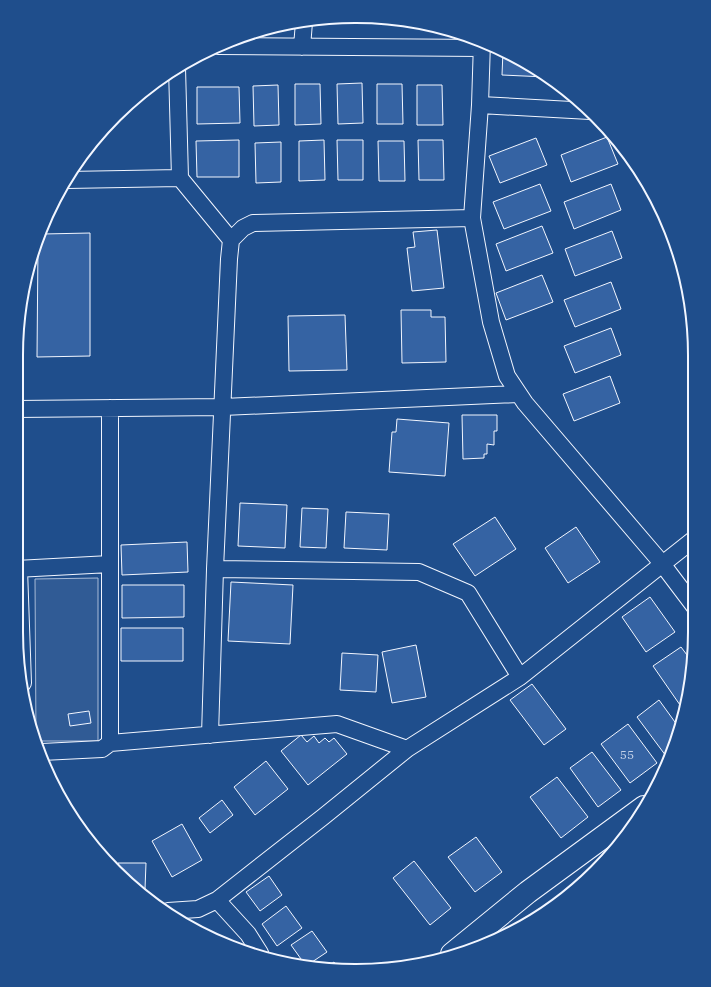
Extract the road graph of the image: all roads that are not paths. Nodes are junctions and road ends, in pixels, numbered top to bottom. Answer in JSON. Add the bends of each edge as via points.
{"nodes":[{"id":1,"x":304,"y":27,"type":"edge"},
{"id":2,"x":474,"y":45,"type":"edge"},
{"id":3,"x":233,"y":46,"type":"edge"},
{"id":4,"x":302,"y":47,"type":"junction"},
{"id":5,"x":482,"y":48,"type":"edge"},
{"id":6,"x":177,"y":75,"type":"edge"},
{"id":7,"x":480,"y":105,"type":"junction"},
{"id":8,"x":580,"y":110,"type":"edge"},
{"id":9,"x":180,"y":178,"type":"junction"},
{"id":10,"x":74,"y":180,"type":"edge"},
{"id":11,"x":472,"y":218,"type":"junction"},
{"id":12,"x":231,"y":240,"type":"junction"},
{"id":13,"x":518,"y":394,"type":"junction"},
{"id":14,"x":223,"y":407,"type":"junction"},
{"id":15,"x":110,"y":408,"type":"junction"},
{"id":16,"x":23,"y":409,"type":"edge"},
{"id":17,"x":688,"y":545,"type":"edge"},
{"id":18,"x":110,"y":564,"type":"junction"},
{"id":19,"x":662,"y":565,"type":"junction"},
{"id":20,"x":23,"y":569,"type":"edge"},
{"id":21,"x":215,"y":569,"type":"junction"},
{"id":22,"x":688,"y":598,"type":"edge"},
{"id":23,"x":520,"y":677,"type":"junction"},
{"id":24,"x":210,"y":735,"type":"junction"},
{"id":25,"x":110,"y":743,"type":"junction"},
{"id":26,"x":407,"y":749,"type":"junction"},
{"id":27,"x":46,"y":752,"type":"edge"},
{"id":28,"x":632,"y":816,"type":"edge"},
{"id":29,"x":216,"y":900,"type":"junction"},
{"id":30,"x":175,"y":911,"type":"edge"},
{"id":31,"x":462,"y":946,"type":"edge"},
{"id":32,"x":257,"y":949,"type":"edge"}],
"edges":[{"from":1,"to":4,"type":"street"},
{"from":2,"to":4,"type":"street"},
{"from":3,"to":4,"type":"street"},
{"from":5,"to":7,"type":"street"},
{"from":6,"to":9,"type":"street"},
{"from":7,"to":8,"type":"street"},
{"from":7,"to":11,"type":"street"},
{"from":9,"to":10,"type":"street"},
{"from":9,"to":12,"type":"street"},
{"from":11,"to":12,"type":"street","via":[[253,223],[243,228]]},
{"from":11,"to":13,"type":"street","via":[[492,322],[507,376]]},
{"from":12,"to":14,"type":"street"},
{"from":13,"to":14,"type":"street"},
{"from":13,"to":19,"type":"street"},
{"from":14,"to":15,"type":"street"},
{"from":14,"to":21,"type":"street"},
{"from":15,"to":16,"type":"street"},
{"from":15,"to":18,"type":"street"},
{"from":17,"to":19,"type":"street"},
{"from":18,"to":20,"type":"street"},
{"from":18,"to":25,"type":"street"},
{"from":19,"to":22,"type":"street"},
{"from":19,"to":23,"type":"street"},
{"from":21,"to":23,"type":"street","via":[[419,572],[468,593]]},
{"from":21,"to":24,"type":"street"},
{"from":23,"to":26,"type":"street"},
{"from":24,"to":25,"type":"street"},
{"from":24,"to":26,"type":"street","via":[[337,724]]},
{"from":25,"to":27,"type":"street","via":[[102,749]]},
{"from":26,"to":29,"type":"street"},
{"from":28,"to":31,"type":"main road","via":[[528,892]]},
{"from":29,"to":30,"type":"street","via":[[198,909]]},
{"from":29,"to":32,"type":"street","via":[[248,934]]}]}
